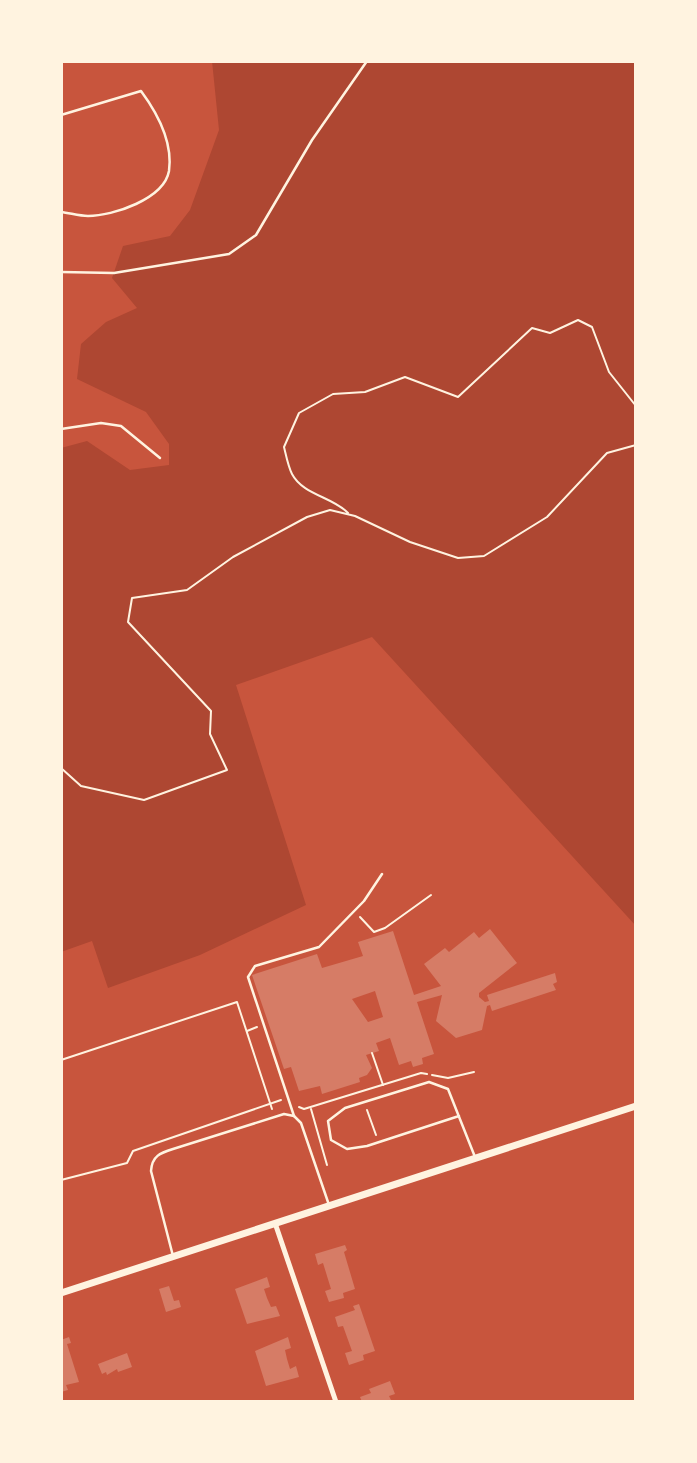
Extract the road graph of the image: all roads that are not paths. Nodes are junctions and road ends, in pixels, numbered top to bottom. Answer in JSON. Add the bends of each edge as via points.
{"nodes":[{"id":1,"x":367,"y":61,"type":"edge"},
{"id":2,"x":61,"y":115,"type":"edge"},
{"id":3,"x":61,"y":212,"type":"edge"},
{"id":4,"x":61,"y":272,"type":"edge"},
{"id":5,"x":61,"y":429,"type":"edge"},
{"id":6,"x":160,"y":458,"type":"dead end"},
{"id":7,"x":382,"y":874,"type":"dead end"},
{"id":8,"x":636,"y":1106,"type":"edge"},
{"id":9,"x":294,"y":1116,"type":"junction"},
{"id":10,"x":458,"y":1116,"type":"junction"},
{"id":11,"x":475,"y":1157,"type":"junction"},
{"id":12,"x":329,"y":1205,"type":"junction"},
{"id":13,"x":275,"y":1223,"type":"junction"},
{"id":14,"x":173,"y":1256,"type":"junction"},
{"id":15,"x":61,"y":1293,"type":"edge"},
{"id":16,"x":336,"y":1402,"type":"edge"}],
"edges":[{"from":1,"to":4,"type":"lane","via":[[312,140],[256,235],[229,254],[114,273]]},
{"from":2,"to":3,"type":"lane","via":[[141,91],[158,114],[169,173],[156,193],[121,211],[88,216]]},
{"from":5,"to":6,"type":"lane","via":[[101,423],[121,426]]},
{"from":7,"to":9,"type":"lane","via":[[355,911],[319,947],[255,966],[248,977]]},
{"from":8,"to":11,"type":"street"},
{"from":9,"to":12,"type":"lane","via":[[301,1123]]},
{"from":9,"to":14,"type":"lane","via":[[284,1114],[158,1154],[152,1162],[155,1190]]},
{"from":10,"to":10,"type":"lane","via":[[448,1089],[429,1082],[345,1108],[328,1121],[331,1140],[347,1149]]},
{"from":10,"to":11,"type":"lane"},
{"from":11,"to":12,"type":"street"},
{"from":12,"to":13,"type":"street"},
{"from":13,"to":14,"type":"street"},
{"from":13,"to":16,"type":"street"},
{"from":14,"to":15,"type":"street"}]}
